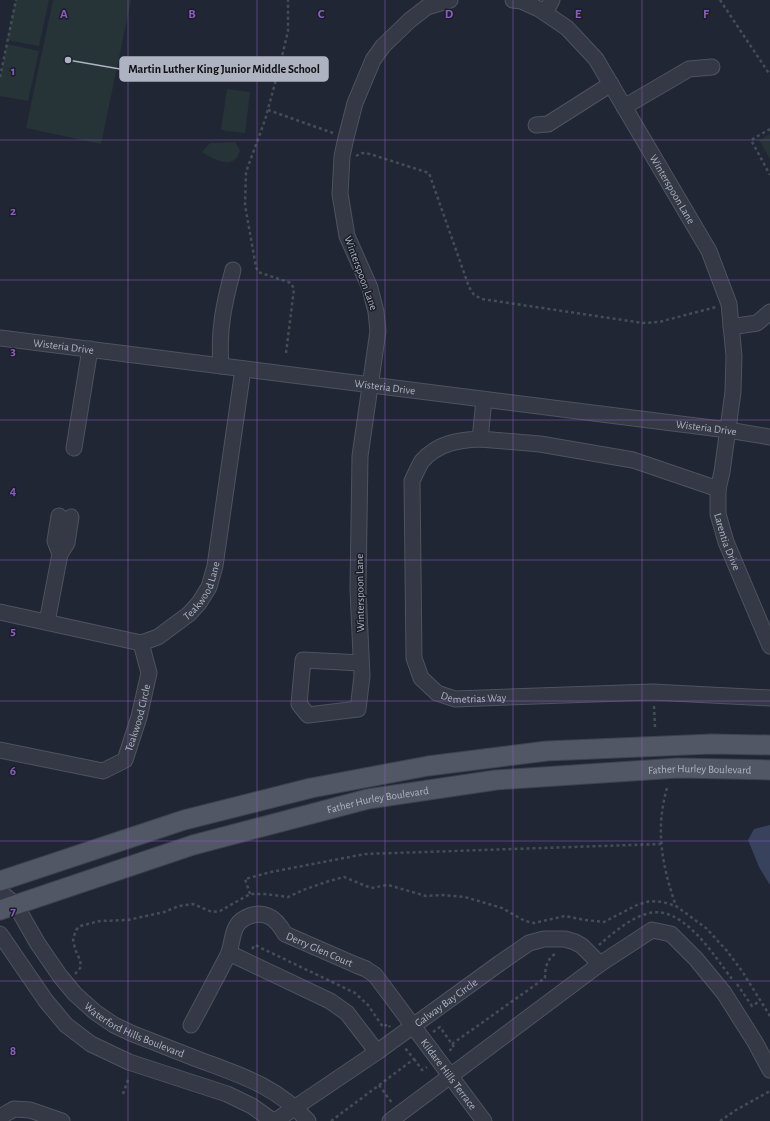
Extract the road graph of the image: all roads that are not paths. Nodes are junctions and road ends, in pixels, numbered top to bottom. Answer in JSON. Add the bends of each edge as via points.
{"nodes":[{"id":1,"x":514,"y":0,"type":"edge"},
{"id":2,"x":442,"y":1,"type":"edge"},
{"id":3,"x":548,"y":6,"type":"edge"},
{"id":4,"x":712,"y":67,"type":"dead end"},
{"id":5,"x":611,"y":84,"type":"junction"},
{"id":6,"x":624,"y":107,"type":"junction"},
{"id":7,"x":536,"y":125,"type":"dead end"},
{"id":8,"x":233,"y":270,"type":"dead end"},
{"id":9,"x":770,"y":312,"type":"edge"},
{"id":10,"x":731,"y":327,"type":"junction"},
{"id":11,"x":0,"y":338,"type":"edge"},
{"id":12,"x":90,"y":349,"type":"junction"},
{"id":13,"x":221,"y":366,"type":"junction"},
{"id":14,"x":243,"y":369,"type":"junction"},
{"id":15,"x":370,"y":386,"type":"junction"},
{"id":16,"x":484,"y":400,"type":"junction"},
{"id":17,"x":728,"y":430,"type":"junction"},
{"id":18,"x":770,"y":437,"type":"edge"},
{"id":19,"x":480,"y":438,"type":"junction"},
{"id":20,"x":74,"y":448,"type":"dead end"},
{"id":21,"x":718,"y":488,"type":"junction"},
{"id":22,"x":65,"y":517,"type":"dead end"},
{"id":23,"x":0,"y":612,"type":"edge"},
{"id":24,"x":47,"y":622,"type":"junction"},
{"id":25,"x":141,"y":643,"type":"junction"},
{"id":26,"x":770,"y":646,"type":"edge"},
{"id":27,"x":361,"y":663,"type":"junction"},
{"id":28,"x":770,"y":698,"type":"edge"},
{"id":29,"x":770,"y":745,"type":"edge"},
{"id":30,"x":0,"y":750,"type":"edge"},
{"id":31,"x":770,"y":770,"type":"edge"},
{"id":32,"x":0,"y":881,"type":"edge"},
{"id":33,"x":0,"y":892,"type":"edge"},
{"id":34,"x":7,"y":907,"type":"edge"},
{"id":35,"x":0,"y":934,"type":"edge"},
{"id":36,"x":229,"y":953,"type":"junction"},
{"id":37,"x":600,"y":964,"type":"junction"},
{"id":38,"x":191,"y":1025,"type":"dead end"},
{"id":39,"x":414,"y":1026,"type":"junction"},
{"id":40,"x":377,"y":1052,"type":"junction"},
{"id":41,"x":770,"y":1070,"type":"edge"},
{"id":42,"x":451,"y":1076,"type":"junction"},
{"id":43,"x":296,"y":1108,"type":"junction"},
{"id":44,"x":0,"y":1117,"type":"edge"},
{"id":45,"x":395,"y":1117,"type":"edge"},
{"id":46,"x":62,"y":1121,"type":"edge"},
{"id":47,"x":274,"y":1121,"type":"edge"},
{"id":48,"x":308,"y":1121,"type":"edge"},
{"id":49,"x":484,"y":1121,"type":"edge"}],
"edges":[{"from":1,"to":3,"type":"street","name":"Winterspoon Lane","via":[[539,9]]},
{"from":2,"to":15,"type":"street","name":"Winterspoon Lane","via":[[427,7],[410,20],[377,55],[355,103],[342,156],[340,194],[347,236],[370,288],[376,312],[378,331]]},
{"from":3,"to":5,"type":"street","name":"Winterspoon Lane","via":[[596,59]]},
{"from":4,"to":6,"type":"street","via":[[689,69]]},
{"from":5,"to":6,"type":"street","name":"Winterspoon Lane"},
{"from":5,"to":7,"type":"street","via":[[548,124]]},
{"from":6,"to":10,"type":"street","name":"Winterspoon Lane","via":[[709,251],[729,304]]},
{"from":8,"to":13,"type":"street","via":[[225,299],[219,342]]},
{"from":9,"to":10,"type":"street","via":[[757,323]]},
{"from":10,"to":17,"type":"street","name":"Winterspoon Lane","via":[[734,356],[733,392]]},
{"from":11,"to":12,"type":"street","name":"Wisteria Drive"},
{"from":12,"to":13,"type":"street","name":"Wisteria Drive"},
{"from":12,"to":20,"type":"street"},
{"from":13,"to":14,"type":"street","name":"Wisteria Drive"},
{"from":14,"to":15,"type":"street","name":"Wisteria Drive"},
{"from":14,"to":25,"type":"street","name":"Teakwood Lane","via":[[215,566],[209,587],[190,614],[158,637]]},
{"from":15,"to":16,"type":"street","name":"Wisteria Drive"},
{"from":15,"to":27,"type":"street","name":"Winterspoon Lane","via":[[360,456],[358,590]]},
{"from":16,"to":17,"type":"street","name":"Wisteria Drive"},
{"from":16,"to":19,"type":"street"},
{"from":17,"to":18,"type":"street","name":"Wisteria Drive"},
{"from":17,"to":21,"type":"street","name":"Larentia Drive"},
{"from":19,"to":21,"type":"street","name":"Demetrias Way","via":[[540,444],[633,460]]},
{"from":19,"to":28,"type":"street","name":"Demetrias Way","via":[[457,440],[438,448],[422,462],[412,481],[414,658],[421,678],[437,693],[455,699],[652,692]]},
{"from":21,"to":26,"type":"street","name":"Larentia Drive","via":[[718,514],[726,542]]},
{"from":22,"to":24,"type":"street","via":[[55,541],[60,554]]},
{"from":23,"to":24,"type":"street"},
{"from":24,"to":25,"type":"street"},
{"from":25,"to":30,"type":"street","name":"Teakwood Circle","via":[[149,674],[125,760],[103,771]]},
{"from":27,"to":27,"type":"street","name":"Winterspoon Lane","via":[[358,709],[308,715],[299,704],[303,660]]},
{"from":29,"to":32,"type":"main road","name":"Father Hurley Boulevard","via":[[711,744],[547,751],[428,766],[311,788],[184,820]]},
{"from":31,"to":34,"type":"main road","name":"Father Hurley Boulevard","via":[[678,768],[504,779],[368,799],[193,846]]},
{"from":33,"to":34,"type":"street","name":"Waterford Hills Boulevard"},
{"from":34,"to":43,"type":"street","name":"Waterford Hills Boulevard","via":[[65,982],[94,1012],[133,1034],[254,1080]]},
{"from":35,"to":47,"type":"street","via":[[46,1001],[66,1025],[91,1044],[129,1062],[227,1094],[252,1106]]},
{"from":36,"to":38,"type":"street","name":"Derry Glen Court"},
{"from":36,"to":39,"type":"street","name":"Derry Glen Court","via":[[237,926],[246,917],[257,914],[268,916],[278,923],[285,934],[375,975]]},
{"from":36,"to":40,"type":"street","via":[[330,1001],[347,1013]]},
{"from":37,"to":39,"type":"street","name":"Galway Bay Circle","via":[[575,942],[565,939],[536,940],[522,947]]},
{"from":37,"to":41,"type":"street","via":[[652,930],[671,934],[724,993]]},
{"from":37,"to":42,"type":"street"},
{"from":39,"to":40,"type":"street","name":"Galway Bay Circle"},
{"from":39,"to":42,"type":"street","name":"Kildare Hills Terrace"},
{"from":40,"to":43,"type":"street","name":"Galway Bay Circle"},
{"from":42,"to":45,"type":"street"},
{"from":42,"to":49,"type":"street","name":"Kildare Hills Terrace"},
{"from":43,"to":47,"type":"street","name":"Galway Bay Circle"},
{"from":43,"to":48,"type":"street","name":"Waterford Hills Boulevard"},
{"from":44,"to":46,"type":"street","via":[[14,1109],[30,1110]]}]}
